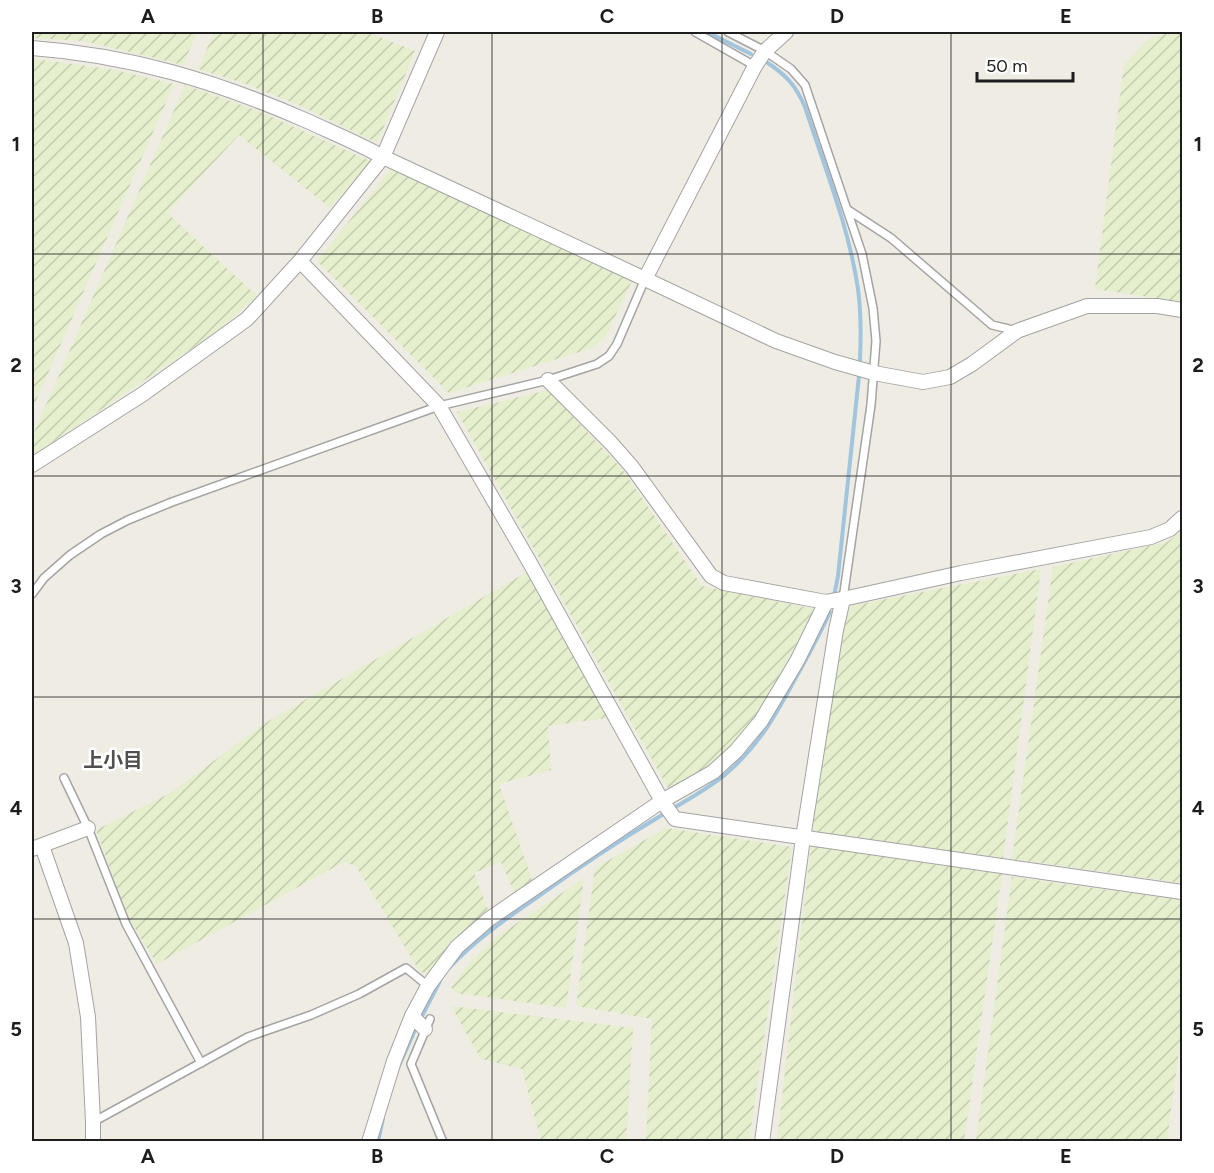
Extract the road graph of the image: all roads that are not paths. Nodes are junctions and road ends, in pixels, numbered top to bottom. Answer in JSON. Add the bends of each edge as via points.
{"nodes":[{"id":1,"x":437,"y":32,"type":"edge"},
{"id":2,"x":695,"y":32,"type":"edge"},
{"id":3,"x":728,"y":32,"type":"edge"},
{"id":4,"x":786,"y":32,"type":"edge"},
{"id":5,"x":32,"y":48,"type":"edge"},
{"id":6,"x":765,"y":51,"type":"junction"},
{"id":7,"x":754,"y":66,"type":"junction"},
{"id":8,"x":383,"y":157,"type":"junction"},
{"id":9,"x":848,"y":210,"type":"junction"},
{"id":10,"x":300,"y":261,"type":"junction"},
{"id":11,"x":645,"y":279,"type":"junction"},
{"id":12,"x":1182,"y":310,"type":"edge"},
{"id":13,"x":1017,"y":331,"type":"junction"},
{"id":14,"x":874,"y":373,"type":"junction"},
{"id":15,"x":548,"y":380,"type":"junction"},
{"id":16,"x":439,"y":406,"type":"junction"},
{"id":17,"x":32,"y":465,"type":"edge"},
{"id":18,"x":1182,"y":518,"type":"edge"},
{"id":19,"x":32,"y":594,"type":"edge"},
{"id":20,"x":843,"y":599,"type":"junction"},
{"id":21,"x":826,"y":602,"type":"junction"},
{"id":22,"x":64,"y":778,"type":"dead end"},
{"id":23,"x":662,"y":801,"type":"junction"},
{"id":24,"x":88,"y":828,"type":"junction"},
{"id":25,"x":803,"y":838,"type":"junction"},
{"id":26,"x":37,"y":848,"type":"edge"},
{"id":27,"x":1182,"y":892,"type":"edge"},
{"id":28,"x":428,"y":986,"type":"junction"},
{"id":29,"x":412,"y":1016,"type":"junction"},
{"id":30,"x":427,"y":1024,"type":"joint"},
{"id":31,"x":201,"y":1063,"type":"junction"},
{"id":32,"x":93,"y":1122,"type":"junction"},
{"id":33,"x":93,"y":1142,"type":"edge"},
{"id":34,"x":369,"y":1142,"type":"edge"},
{"id":35,"x":443,"y":1142,"type":"edge"},
{"id":36,"x":762,"y":1142,"type":"edge"}],
"edges":[{"from":1,"to":8,"type":"street"},
{"from":2,"to":7,"type":"lane"},
{"from":3,"to":6,"type":"lane"},
{"from":4,"to":6,"type":"street"},
{"from":5,"to":8,"type":"street","via":[[146,65],[205,81],[260,100]]},
{"from":6,"to":7,"type":"street"},
{"from":6,"to":9,"type":"lane","via":[[791,69],[805,86]]},
{"from":7,"to":11,"type":"street"},
{"from":8,"to":10,"type":"street"},
{"from":8,"to":11,"type":"street"},
{"from":9,"to":13,"type":"lane","via":[[891,238],[992,325]]},
{"from":9,"to":14,"type":"lane","via":[[873,308]]},
{"from":10,"to":16,"type":"street"},
{"from":10,"to":17,"type":"street","via":[[247,319],[143,394]]},
{"from":11,"to":14,"type":"street","via":[[776,341]]},
{"from":11,"to":15,"type":"lane","via":[[609,356],[597,364]]},
{"from":12,"to":13,"type":"street","via":[[1087,306]]},
{"from":13,"to":14,"type":"street","via":[[950,377],[923,382]]},
{"from":14,"to":20,"type":"lane"},
{"from":15,"to":16,"type":"lane"},
{"from":15,"to":21,"type":"street","via":[[632,467],[711,576],[724,583]]},
{"from":16,"to":19,"type":"lane","via":[[128,520],[70,555]]},
{"from":16,"to":23,"type":"street"},
{"from":18,"to":20,"type":"street","via":[[1170,529],[1151,537]]},
{"from":20,"to":21,"type":"street"},
{"from":20,"to":25,"type":"street"},
{"from":21,"to":23,"type":"street","via":[[761,721],[713,772]]},
{"from":22,"to":24,"type":"lane"},
{"from":23,"to":25,"type":"street","via":[[675,819]]},
{"from":23,"to":28,"type":"street","via":[[489,919],[457,947]]},
{"from":24,"to":26,"type":"street"},
{"from":24,"to":31,"type":"lane","via":[[126,924]]},
{"from":25,"to":27,"type":"street"},
{"from":25,"to":36,"type":"street"},
{"from":26,"to":32,"type":"street","via":[[76,943],[88,1017]]},
{"from":28,"to":29,"type":"street"},
{"from":28,"to":31,"type":"lane","via":[[406,968],[311,1015],[248,1037]]},
{"from":29,"to":30,"type":"street"},
{"from":29,"to":34,"type":"street"},
{"from":30,"to":35,"type":"lane","via":[[411,1064]]},
{"from":31,"to":32,"type":"lane"},
{"from":32,"to":33,"type":"street"}]}
